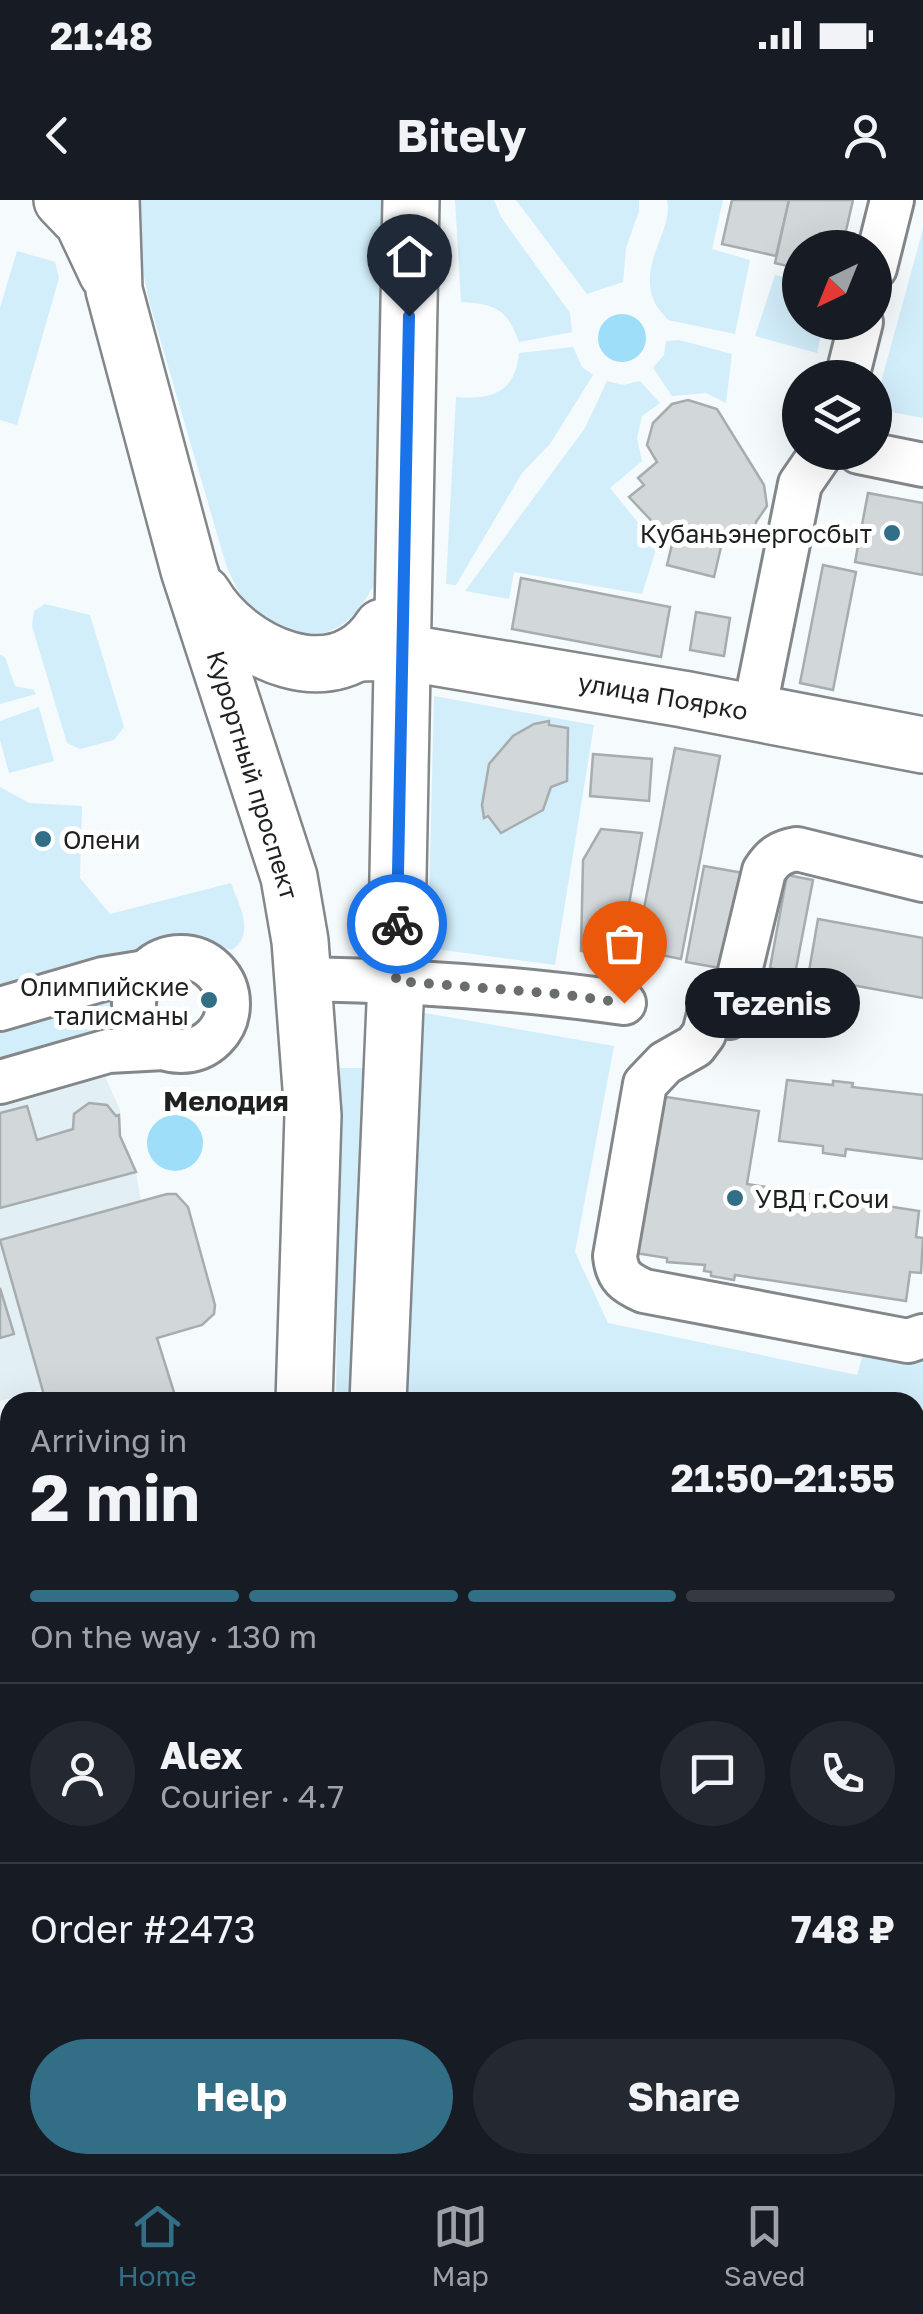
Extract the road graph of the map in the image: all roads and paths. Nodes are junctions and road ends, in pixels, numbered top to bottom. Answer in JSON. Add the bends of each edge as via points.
{"nodes":[{"id":1,"x":62,"y":200,"type":"edge"},
{"id":2,"x":111,"y":200,"type":"edge"},
{"id":3,"x":411,"y":200,"type":"edge"},
{"id":4,"x":892,"y":200,"type":"edge"},
{"id":5,"x":884,"y":230,"type":"edge"},
{"id":6,"x":114,"y":290,"type":"junction"},
{"id":7,"x":892,"y":459,"type":"edge"},
{"id":8,"x":923,"y":465,"type":"edge"},
{"id":9,"x":810,"y":470,"type":"edge"},
{"id":10,"x":189,"y":570,"type":"junction"},
{"id":11,"x":380,"y":653,"type":"junction"},
{"id":12,"x":754,"y":712,"type":"junction"},
{"id":13,"x":923,"y":745,"type":"edge"},
{"id":14,"x":923,"y":880,"type":"edge"},
{"id":15,"x":146,"y":972,"type":"junction"},
{"id":16,"x":305,"y":978,"type":"junction"},
{"id":17,"x":396,"y":981,"type":"junction"},
{"id":18,"x":624,"y":1003,"type":"dead end"},
{"id":19,"x":0,"y":1009,"type":"edge"},
{"id":20,"x":164,"y":1048,"type":"junction"},
{"id":21,"x":0,"y":1082,"type":"edge"},
{"id":22,"x":923,"y":1336,"type":"edge"},
{"id":23,"x":304,"y":1392,"type":"edge"},
{"id":24,"x":378,"y":1392,"type":"edge"}],
"edges":[{"from":1,"to":6,"type":"main road","via":[[82,222]]},
{"from":2,"to":6,"type":"main road","name":"Курортный проспект"},
{"from":3,"to":11,"type":"main road","via":[[405,585]]},
{"from":4,"to":5,"type":"street"},
{"from":6,"to":10,"type":"main road","name":"Курортный проспект"},
{"from":7,"to":8,"type":"street"},
{"from":9,"to":12,"type":"street","via":[[800,484]]},
{"from":10,"to":11,"type":"main road","name":"Курортный проспект","via":[[225,623],[266,654],[309,663]]},
{"from":10,"to":16,"type":"main road","name":"Курортный проспект","via":[[289,877]]},
{"from":11,"to":12,"type":"main road","name":"улица Поярко"},
{"from":11,"to":17,"type":"main road"},
{"from":12,"to":13,"type":"main road","name":"улица Поярко"},
{"from":14,"to":22,"type":"street","via":[[797,849],[772,858],[719,1016],[696,1046],[645,1084],[615,1256],[622,1280],[644,1292],[908,1341]]},
{"from":15,"to":19,"type":"street"},
{"from":15,"to":20,"type":"street","via":[[135,1014]]},
{"from":15,"to":20,"type":"street","via":[[170,958],[188,957],[213,970],[226,993],[225,1020],[208,1042]]},
{"from":16,"to":17,"type":"street"},
{"from":16,"to":23,"type":"main road","name":"Курортный проспект","via":[[313,1115]]},
{"from":17,"to":18,"type":"street"},
{"from":17,"to":24,"type":"main road"},
{"from":20,"to":21,"type":"street","via":[[108,1051]]}]}
